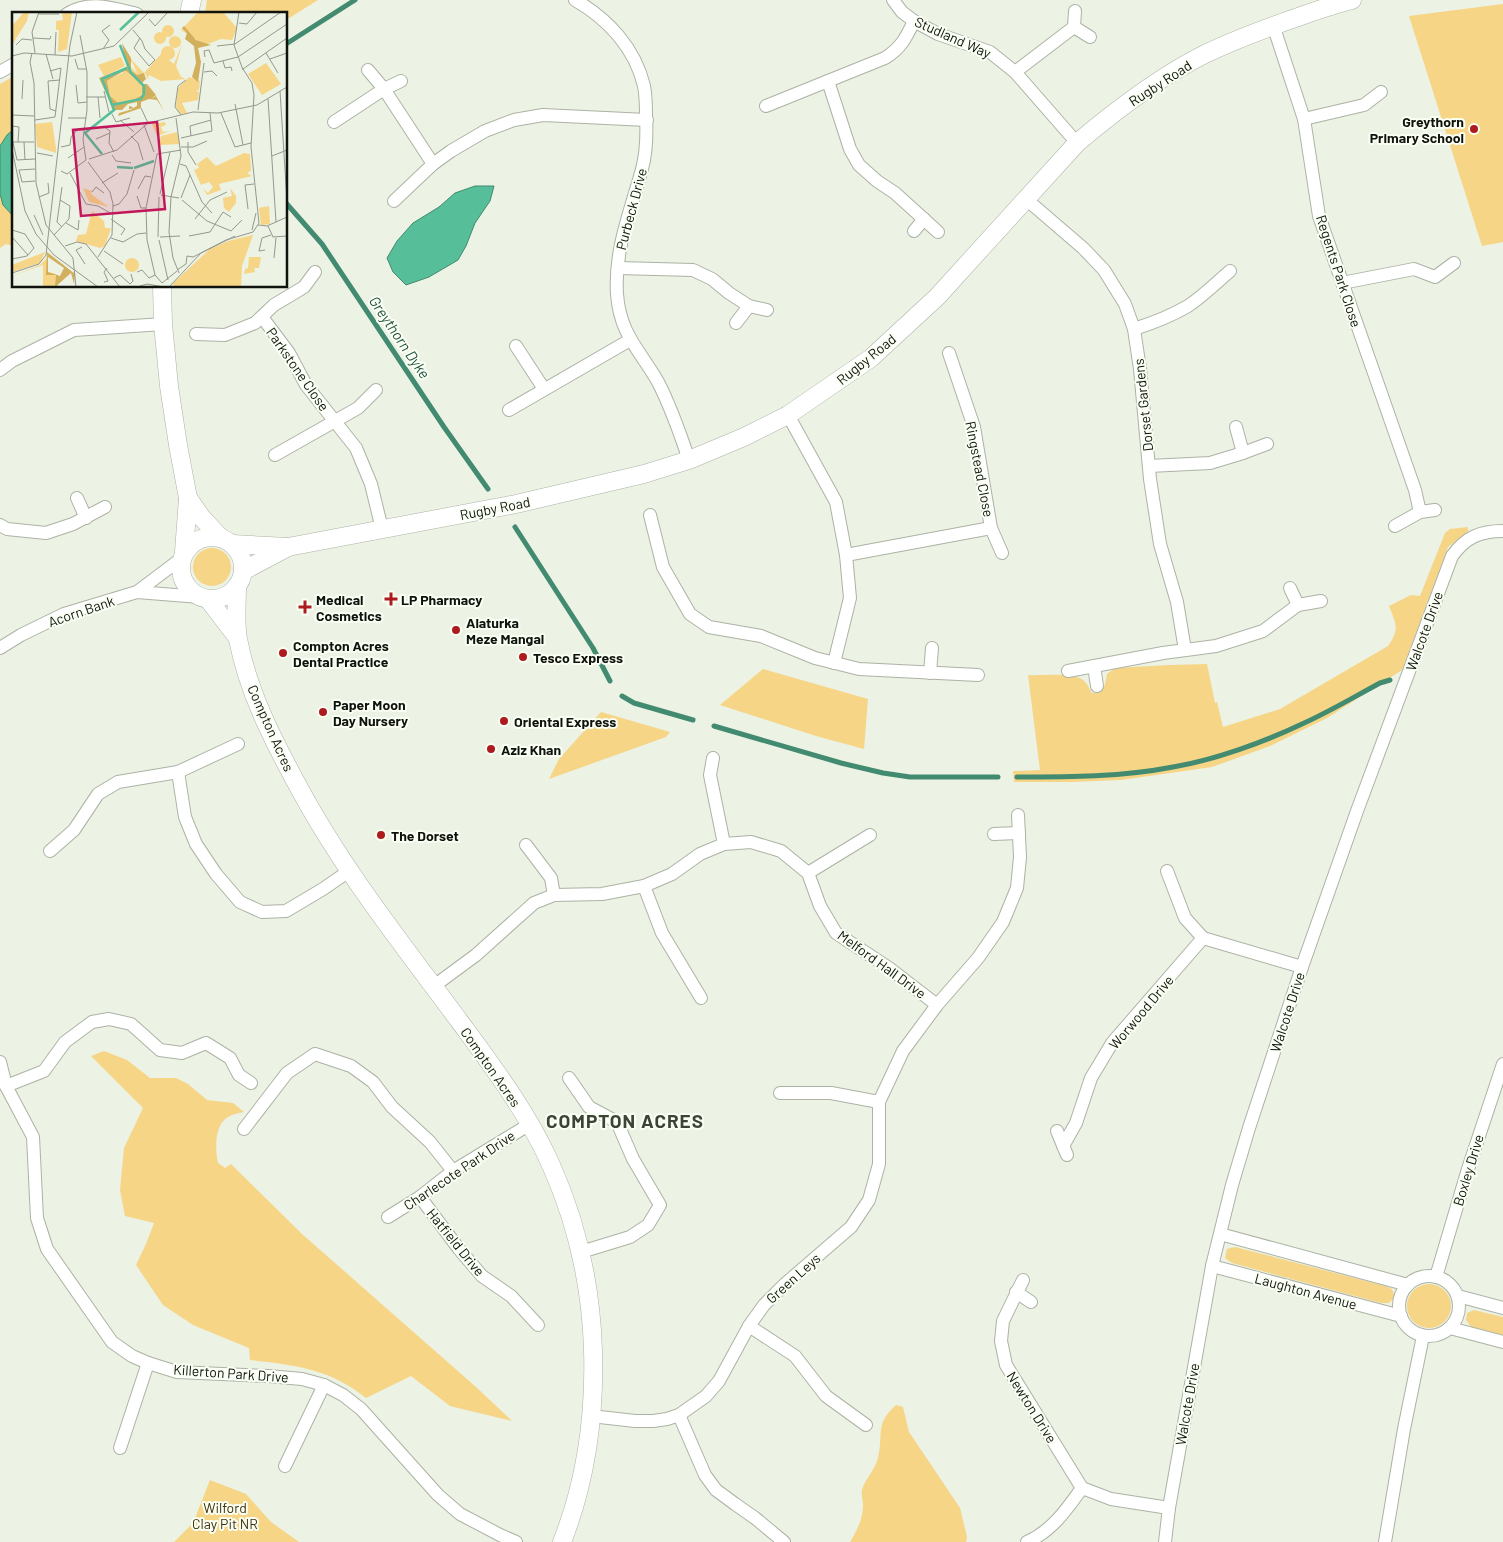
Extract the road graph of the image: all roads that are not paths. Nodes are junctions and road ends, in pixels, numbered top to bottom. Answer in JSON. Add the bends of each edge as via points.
{"nodes":[{"id":1,"x":575,"y":0,"type":"edge"},
{"id":2,"x":893,"y":0,"type":"edge"},
{"id":3,"x":1345,"y":1,"type":"edge"},
{"id":4,"x":591,"y":4,"type":"edge"},
{"id":5,"x":1075,"y":11,"type":"dead end"},
{"id":6,"x":69,"y":12,"type":"edge"},
{"id":7,"x":129,"y":12,"type":"edge"},
{"id":8,"x":914,"y":21,"type":"junction"},
{"id":9,"x":1273,"y":25,"type":"junction"},
{"id":10,"x":1074,"y":27,"type":"junction"},
{"id":11,"x":1090,"y":37,"type":"dead end"},
{"id":12,"x":12,"y":65,"type":"edge"},
{"id":13,"x":368,"y":70,"type":"dead end"},
{"id":14,"x":0,"y":72,"type":"edge"},
{"id":15,"x":1015,"y":72,"type":"junction"},
{"id":16,"x":401,"y":81,"type":"dead end"},
{"id":17,"x":828,"y":81,"type":"junction"},
{"id":18,"x":384,"y":89,"type":"junction"},
{"id":19,"x":1381,"y":92,"type":"dead end"},
{"id":20,"x":766,"y":106,"type":"dead end"},
{"id":21,"x":1304,"y":118,"type":"junction"},
{"id":22,"x":647,"y":120,"type":"junction"},
{"id":23,"x":334,"y":122,"type":"dead end"},
{"id":24,"x":1077,"y":143,"type":"junction"},
{"id":25,"x":433,"y":164,"type":"junction"},
{"id":26,"x":1026,"y":199,"type":"junction"},
{"id":27,"x":394,"y":202,"type":"dead end"},
{"id":28,"x":924,"y":219,"type":"junction"},
{"id":29,"x":914,"y":231,"type":"dead end"},
{"id":30,"x":938,"y":232,"type":"dead end"},
{"id":31,"x":1454,"y":263,"type":"dead end"},
{"id":32,"x":618,"y":268,"type":"junction"},
{"id":33,"x":1230,"y":270,"type":"dead end"},
{"id":34,"x":315,"y":272,"type":"dead end"},
{"id":35,"x":1342,"y":283,"type":"junction"},
{"id":36,"x":162,"y":288,"type":"edge"},
{"id":37,"x":749,"y":306,"type":"junction"},
{"id":38,"x":767,"y":310,"type":"dead end"},
{"id":39,"x":262,"y":318,"type":"junction"},
{"id":40,"x":736,"y":323,"type":"dead end"},
{"id":41,"x":163,"y":324,"type":"junction"},
{"id":42,"x":1134,"y":329,"type":"junction"},
{"id":43,"x":196,"y":334,"type":"dead end"},
{"id":44,"x":630,"y":340,"type":"junction"},
{"id":45,"x":516,"y":346,"type":"dead end"},
{"id":46,"x":949,"y":353,"type":"dead end"},
{"id":47,"x":0,"y":370,"type":"edge"},
{"id":48,"x":544,"y":389,"type":"junction"},
{"id":49,"x":376,"y":390,"type":"dead end"},
{"id":50,"x":509,"y":410,"type":"dead end"},
{"id":51,"x":788,"y":416,"type":"junction"},
{"id":52,"x":335,"y":422,"type":"junction"},
{"id":53,"x":1236,"y":427,"type":"dead end"},
{"id":54,"x":1267,"y":444,"type":"dead end"},
{"id":55,"x":1243,"y":453,"type":"junction"},
{"id":56,"x":275,"y":455,"type":"dead end"},
{"id":57,"x":689,"y":460,"type":"junction"},
{"id":58,"x":1149,"y":466,"type":"junction"},
{"id":59,"x":77,"y":498,"type":"dead end"},
{"id":60,"x":188,"y":498,"type":"junction"},
{"id":61,"x":105,"y":507,"type":"dead end"},
{"id":62,"x":1436,"y":510,"type":"dead end"},
{"id":63,"x":1420,"y":512,"type":"junction"},
{"id":64,"x":650,"y":515,"type":"dead end"},
{"id":65,"x":86,"y":518,"type":"junction"},
{"id":66,"x":0,"y":525,"type":"edge"},
{"id":67,"x":1395,"y":526,"type":"dead end"},
{"id":68,"x":991,"y":528,"type":"junction"},
{"id":69,"x":382,"y":529,"type":"junction"},
{"id":70,"x":1503,"y":532,"type":"edge"},
{"id":71,"x":226,"y":541,"type":"junction"},
{"id":72,"x":288,"y":547,"type":"junction"},
{"id":73,"x":1002,"y":553,"type":"dead end"},
{"id":74,"x":183,"y":555,"type":"junction"},
{"id":75,"x":846,"y":556,"type":"junction"},
{"id":76,"x":240,"y":579,"type":"junction"},
{"id":77,"x":1290,"y":588,"type":"dead end"},
{"id":78,"x":137,"y":592,"type":"junction"},
{"id":79,"x":204,"y":598,"type":"junction"},
{"id":80,"x":1321,"y":601,"type":"dead end"},
{"id":81,"x":1298,"y":605,"type":"junction"},
{"id":82,"x":237,"y":637,"type":"junction"},
{"id":83,"x":0,"y":648,"type":"edge"},
{"id":84,"x":932,"y":648,"type":"dead end"},
{"id":85,"x":1184,"y":650,"type":"junction"},
{"id":86,"x":834,"y":663,"type":"junction"},
{"id":87,"x":1094,"y":666,"type":"junction"},
{"id":88,"x":1068,"y":671,"type":"dead end"},
{"id":89,"x":930,"y":673,"type":"junction"},
{"id":90,"x":978,"y":675,"type":"dead end"},
{"id":91,"x":1097,"y":686,"type":"dead end"},
{"id":92,"x":238,"y":744,"type":"dead end"},
{"id":93,"x":713,"y":758,"type":"dead end"},
{"id":94,"x":178,"y":772,"type":"junction"},
{"id":95,"x":1018,"y":815,"type":"dead end"},
{"id":96,"x":1019,"y":833,"type":"junction"},
{"id":97,"x":994,"y":834,"type":"dead end"},
{"id":98,"x":870,"y":835,"type":"dead end"},
{"id":99,"x":724,"y":844,"type":"junction"},
{"id":100,"x":526,"y":845,"type":"dead end"},
{"id":101,"x":50,"y":851,"type":"dead end"},
{"id":102,"x":349,"y":871,"type":"junction"},
{"id":103,"x":1167,"y":871,"type":"dead end"},
{"id":104,"x":808,"y":873,"type":"junction"},
{"id":105,"x":644,"y":886,"type":"junction"},
{"id":106,"x":554,"y":895,"type":"junction"},
{"id":107,"x":1203,"y":938,"type":"junction"},
{"id":108,"x":1302,"y":967,"type":"junction"},
{"id":109,"x":434,"y":986,"type":"junction"},
{"id":110,"x":701,"y":998,"type":"dead end"},
{"id":111,"x":937,"y":1005,"type":"junction"},
{"id":112,"x":0,"y":1062,"type":"edge"},
{"id":113,"x":1503,"y":1064,"type":"edge"},
{"id":114,"x":569,"y":1078,"type":"dead end"},
{"id":115,"x":250,"y":1083,"type":"dead end"},
{"id":116,"x":6,"y":1086,"type":"junction"},
{"id":117,"x":780,"y":1093,"type":"dead end"},
{"id":118,"x":879,"y":1102,"type":"junction"},
{"id":119,"x":530,"y":1124,"type":"junction"},
{"id":120,"x":244,"y":1130,"type":"dead end"},
{"id":121,"x":1057,"y":1130,"type":"dead end"},
{"id":122,"x":453,"y":1172,"type":"junction"},
{"id":123,"x":420,"y":1197,"type":"junction"},
{"id":124,"x":388,"y":1217,"type":"dead end"},
{"id":125,"x":1220,"y":1234,"type":"junction"},
{"id":126,"x":581,"y":1252,"type":"junction"},
{"id":127,"x":1212,"y":1266,"type":"junction"},
{"id":128,"x":1436,"y":1277,"type":"junction"},
{"id":129,"x":1023,"y":1280,"type":"dead end"},
{"id":130,"x":1408,"y":1285,"type":"junction"},
{"id":131,"x":1016,"y":1292,"type":"junction"},
{"id":132,"x":1458,"y":1296,"type":"junction"},
{"id":133,"x":1031,"y":1302,"type":"dead end"},
{"id":134,"x":1503,"y":1308,"type":"edge"},
{"id":135,"x":1401,"y":1316,"type":"junction"},
{"id":136,"x":538,"y":1325,"type":"dead end"},
{"id":137,"x":749,"y":1326,"type":"junction"},
{"id":138,"x":1450,"y":1328,"type":"junction"},
{"id":139,"x":1423,"y":1336,"type":"junction"},
{"id":140,"x":1503,"y":1342,"type":"edge"},
{"id":141,"x":148,"y":1364,"type":"junction"},
{"id":142,"x":324,"y":1385,"type":"junction"},
{"id":143,"x":679,"y":1414,"type":"junction"},
{"id":144,"x":592,"y":1416,"type":"junction"},
{"id":145,"x":866,"y":1425,"type":"dead end"},
{"id":146,"x":120,"y":1448,"type":"dead end"},
{"id":147,"x":285,"y":1466,"type":"dead end"},
{"id":148,"x":1082,"y":1488,"type":"junction"},
{"id":149,"x":1168,"y":1508,"type":"junction"},
{"id":150,"x":516,"y":1542,"type":"edge"},
{"id":151,"x":562,"y":1542,"type":"edge"},
{"id":152,"x":784,"y":1542,"type":"edge"},
{"id":153,"x":1027,"y":1542,"type":"edge"},
{"id":154,"x":1165,"y":1542,"type":"edge"},
{"id":155,"x":1385,"y":1542,"type":"edge"}],
"edges":[{"from":1,"to":4,"type":"street","name":"Purbeck Drive"},
{"from":2,"to":8,"type":"street","name":"Studland Way"},
{"from":3,"to":9,"type":"street","name":"Rugby Road"},
{"from":4,"to":22,"type":"street","name":"Purbeck Drive","via":[[625,44],[637,67],[644,86]]},
{"from":5,"to":10,"type":"street"},
{"from":6,"to":7,"type":"street","via":[[79,6],[97,4]]},
{"from":8,"to":15,"type":"street","name":"Studland Way","via":[[938,34],[990,52]]},
{"from":8,"to":17,"type":"street","via":[[894,53]]},
{"from":9,"to":21,"type":"street","name":"Regents Park Close"},
{"from":9,"to":24,"type":"street","name":"Rugby Road","via":[[1180,68]]},
{"from":10,"to":11,"type":"street"},
{"from":10,"to":15,"type":"street"},
{"from":12,"to":14,"type":"street"},
{"from":13,"to":18,"type":"street"},
{"from":15,"to":24,"type":"street","name":"Studland Way"},
{"from":16,"to":18,"type":"street"},
{"from":17,"to":20,"type":"street"},
{"from":17,"to":28,"type":"street","via":[[850,149],[860,165]]},
{"from":18,"to":23,"type":"street"},
{"from":18,"to":25,"type":"street"},
{"from":19,"to":21,"type":"street","via":[[1364,105]]},
{"from":21,"to":35,"type":"street","name":"Regents Park Close","via":[[1319,216]]},
{"from":22,"to":25,"type":"street","via":[[543,115],[514,120],[485,131]]},
{"from":22,"to":32,"type":"street","name":"Purbeck Drive","via":[[647,146],[623,232]]},
{"from":24,"to":26,"type":"street","name":"Rugby Road"},
{"from":25,"to":27,"type":"street"},
{"from":26,"to":42,"type":"street","name":"Dorset Gardens","via":[[1104,270],[1125,304]]},
{"from":26,"to":51,"type":"street","name":"Rugby Road","via":[[937,297],[871,358]]},
{"from":28,"to":29,"type":"street"},
{"from":28,"to":30,"type":"street"},
{"from":31,"to":35,"type":"street","via":[[1435,277],[1414,269]]},
{"from":32,"to":37,"type":"street","via":[[693,270],[712,279]]},
{"from":32,"to":44,"type":"street","name":"Purbeck Drive","via":[[620,315]]},
{"from":33,"to":42,"type":"street","via":[[1188,306],[1164,319]]},
{"from":34,"to":39,"type":"street","via":[[304,287],[274,305]]},
{"from":35,"to":63,"type":"street","name":"Regents Park Close"},
{"from":36,"to":41,"type":"street"},
{"from":37,"to":38,"type":"street"},
{"from":37,"to":40,"type":"street"},
{"from":39,"to":43,"type":"street","via":[[255,324],[224,335]]},
{"from":39,"to":52,"type":"street","name":"Parkstone Close"},
{"from":41,"to":47,"type":"street","via":[[74,330]]},
{"from":41,"to":60,"type":"street","via":[[170,396]]},
{"from":42,"to":58,"type":"street","name":"Dorset Gardens"},
{"from":44,"to":48,"type":"street"},
{"from":44,"to":57,"type":"street","name":"Purbeck Drive","via":[[666,399]]},
{"from":45,"to":48,"type":"street"},
{"from":46,"to":68,"type":"street","name":"Ringstead Close","via":[[974,427]]},
{"from":48,"to":50,"type":"street"},
{"from":49,"to":52,"type":"street","via":[[358,408]]},
{"from":51,"to":57,"type":"street","name":"Rugby Road"},
{"from":51,"to":75,"type":"street","via":[[836,502]]},
{"from":52,"to":56,"type":"street"},
{"from":52,"to":69,"type":"street","name":"Parkstone Close","via":[[356,448],[371,484]]},
{"from":53,"to":55,"type":"street"},
{"from":54,"to":55,"type":"street"},
{"from":55,"to":58,"type":"street","via":[[1210,463]]},
{"from":57,"to":69,"type":"street","name":"Rugby Road","via":[[562,494]]},
{"from":58,"to":85,"type":"street","name":"Dorset Gardens","via":[[1160,544],[1177,602]]},
{"from":59,"to":65,"type":"street"},
{"from":60,"to":71,"type":"street","via":[[202,518]]},
{"from":60,"to":74,"type":"street"},
{"from":61,"to":65,"type":"street"},
{"from":62,"to":63,"type":"street"},
{"from":63,"to":67,"type":"street"},
{"from":64,"to":86,"type":"street","via":[[663,567],[690,614],[709,627],[761,636]]},
{"from":65,"to":66,"type":"street","via":[[46,533],[7,529]]},
{"from":68,"to":73,"type":"street","name":"Ringstead Close"},
{"from":68,"to":75,"type":"street","name":"Ringstead Close"},
{"from":69,"to":72,"type":"street","name":"Rugby Road"},
{"from":70,"to":108,"type":"street","name":"Walcote Drive","via":[[1477,534],[1466,540],[1452,556]]},
{"from":71,"to":72,"type":"street","name":"Rugby Road"},
{"from":71,"to":74,"type":"street","via":[[207,536],[200,538],[188,546]]},
{"from":71,"to":76,"type":"street","via":[[240,555]]},
{"from":72,"to":76,"type":"street","name":"Rugby Road"},
{"from":74,"to":78,"type":"street","name":"Acorn Bank"},
{"from":74,"to":79,"type":"street","via":[[182,580],[186,587]]},
{"from":75,"to":86,"type":"street","via":[[850,598]]},
{"from":76,"to":79,"type":"street","via":[[224,596]]},
{"from":76,"to":82,"type":"street","name":"Compton Acres"},
{"from":77,"to":81,"type":"street"},
{"from":78,"to":79,"type":"street","name":"Acorn Bank"},
{"from":78,"to":83,"type":"street","name":"Acorn Bank","via":[[64,614],[20,634]]},
{"from":79,"to":82,"type":"street","name":"Compton Acres"},
{"from":80,"to":81,"type":"street"},
{"from":81,"to":85,"type":"street","via":[[1263,631],[1216,646]]},
{"from":82,"to":102,"type":"street","name":"Compton Acres","via":[[255,698],[279,751]]},
{"from":84,"to":89,"type":"street"},
{"from":85,"to":87,"type":"street"},
{"from":86,"to":89,"type":"street","via":[[859,669]]},
{"from":87,"to":88,"type":"street"},
{"from":87,"to":91,"type":"street"},
{"from":89,"to":90,"type":"street"},
{"from":92,"to":94,"type":"street"},
{"from":93,"to":99,"type":"street","via":[[710,775]]},
{"from":94,"to":101,"type":"street","via":[[118,782],[98,794],[74,830]]},
{"from":94,"to":102,"type":"street","via":[[185,817],[196,844],[240,902],[262,912],[286,912]]},
{"from":95,"to":96,"type":"street","name":"Green Leys"},
{"from":96,"to":97,"type":"street"},
{"from":96,"to":111,"type":"street","name":"Green Leys","via":[[1017,888],[1004,922]]},
{"from":98,"to":104,"type":"street"},
{"from":99,"to":104,"type":"street","via":[[751,842],[781,851]]},
{"from":99,"to":105,"type":"street"},
{"from":100,"to":106,"type":"street","via":[[551,878]]},
{"from":102,"to":109,"type":"street","name":"Compton Acres"},
{"from":103,"to":107,"type":"street","via":[[1184,918]]},
{"from":104,"to":111,"type":"street","name":"Melford Hall Drive","via":[[820,906],[836,932]]},
{"from":105,"to":106,"type":"street","via":[[602,894]]},
{"from":105,"to":110,"type":"street","via":[[662,933]]},
{"from":106,"to":109,"type":"street","via":[[534,903],[476,955]]},
{"from":107,"to":108,"type":"street"},
{"from":107,"to":121,"type":"street","name":"Worwood Drive","via":[[1112,1043],[1091,1078],[1065,1151]]},
{"from":108,"to":125,"type":"street","name":"Walcote Drive","via":[[1249,1128]]},
{"from":109,"to":119,"type":"street","name":"Compton Acres"},
{"from":111,"to":118,"type":"street","name":"Green Leys","via":[[902,1051]]},
{"from":112,"to":116,"type":"street","name":"Killerton Park Drive"},
{"from":113,"to":128,"type":"street","name":"Boxley Drive"},
{"from":114,"to":126,"type":"street","via":[[589,1107],[617,1122],[633,1159],[660,1205],[648,1225],[630,1237]]},
{"from":115,"to":116,"type":"street","via":[[239,1074],[230,1058],[206,1043],[182,1053],[160,1050],[131,1024],[109,1019],[92,1022],[65,1042],[44,1071]]},
{"from":116,"to":141,"type":"street","name":"Killerton Park Drive","via":[[33,1137],[37,1218],[47,1249],[112,1342]]},
{"from":117,"to":118,"type":"street","via":[[831,1094]]},
{"from":118,"to":137,"type":"street","name":"Green Leys","via":[[879,1164],[868,1200],[851,1227],[785,1284]]},
{"from":119,"to":122,"type":"street","name":"Charlecote Park Drive"},
{"from":119,"to":126,"type":"street","name":"Compton Acres","via":[[566,1202]]},
{"from":120,"to":122,"type":"street","via":[[287,1073],[315,1054],[351,1066],[373,1082],[392,1107],[430,1142]]},
{"from":122,"to":123,"type":"street","name":"Charlecote Park Drive"},
{"from":123,"to":124,"type":"street","name":"Charlecote Park Drive"},
{"from":123,"to":136,"type":"street","name":"Hatfield Drive","via":[[482,1276],[511,1296]]},
{"from":125,"to":127,"type":"street","name":"Walcote Drive"},
{"from":125,"to":130,"type":"street"},
{"from":126,"to":144,"type":"street","name":"Compton Acres","via":[[593,1334]]},
{"from":127,"to":135,"type":"street","name":"Laughton Avenue"},
{"from":127,"to":149,"type":"street","name":"Walcote Drive"},
{"from":128,"to":130,"type":"street","via":[[1426,1276]]},
{"from":128,"to":132,"type":"street","via":[[1445,1281]]},
{"from":129,"to":131,"type":"street","name":"Newton Drive"},
{"from":130,"to":135,"type":"street","via":[[1400,1299]]},
{"from":131,"to":133,"type":"street"},
{"from":131,"to":148,"type":"street","name":"Newton Drive","via":[[1003,1321],[1001,1336],[1006,1365]]},
{"from":132,"to":134,"type":"street"},
{"from":132,"to":138,"type":"street","via":[[1459,1313]]},
{"from":135,"to":139,"type":"street","via":[[1409,1329]]},
{"from":137,"to":143,"type":"street","name":"Green Leys","via":[[718,1381],[706,1396]]},
{"from":137,"to":145,"type":"street","via":[[795,1356],[826,1396]]},
{"from":138,"to":139,"type":"street","via":[[1438,1335]]},
{"from":138,"to":140,"type":"street"},
{"from":139,"to":155,"type":"street"},
{"from":141,"to":142,"type":"street","name":"Killerton Park Drive","via":[[177,1372],[302,1379]]},
{"from":141,"to":146,"type":"street"},
{"from":142,"to":147,"type":"street"},
{"from":142,"to":150,"type":"street","name":"Killerton Park Drive","via":[[361,1409],[453,1508]]},
{"from":143,"to":144,"type":"street","name":"Green Leys","via":[[653,1421]]},
{"from":143,"to":152,"type":"street","via":[[716,1490]]},
{"from":144,"to":151,"type":"street","name":"Compton Acres","via":[[583,1474]]},
{"from":148,"to":149,"type":"street","via":[[1111,1499]]},
{"from":148,"to":153,"type":"street","via":[[1065,1512],[1040,1536]]},
{"from":149,"to":154,"type":"street","name":"Walcote Drive"}]}
